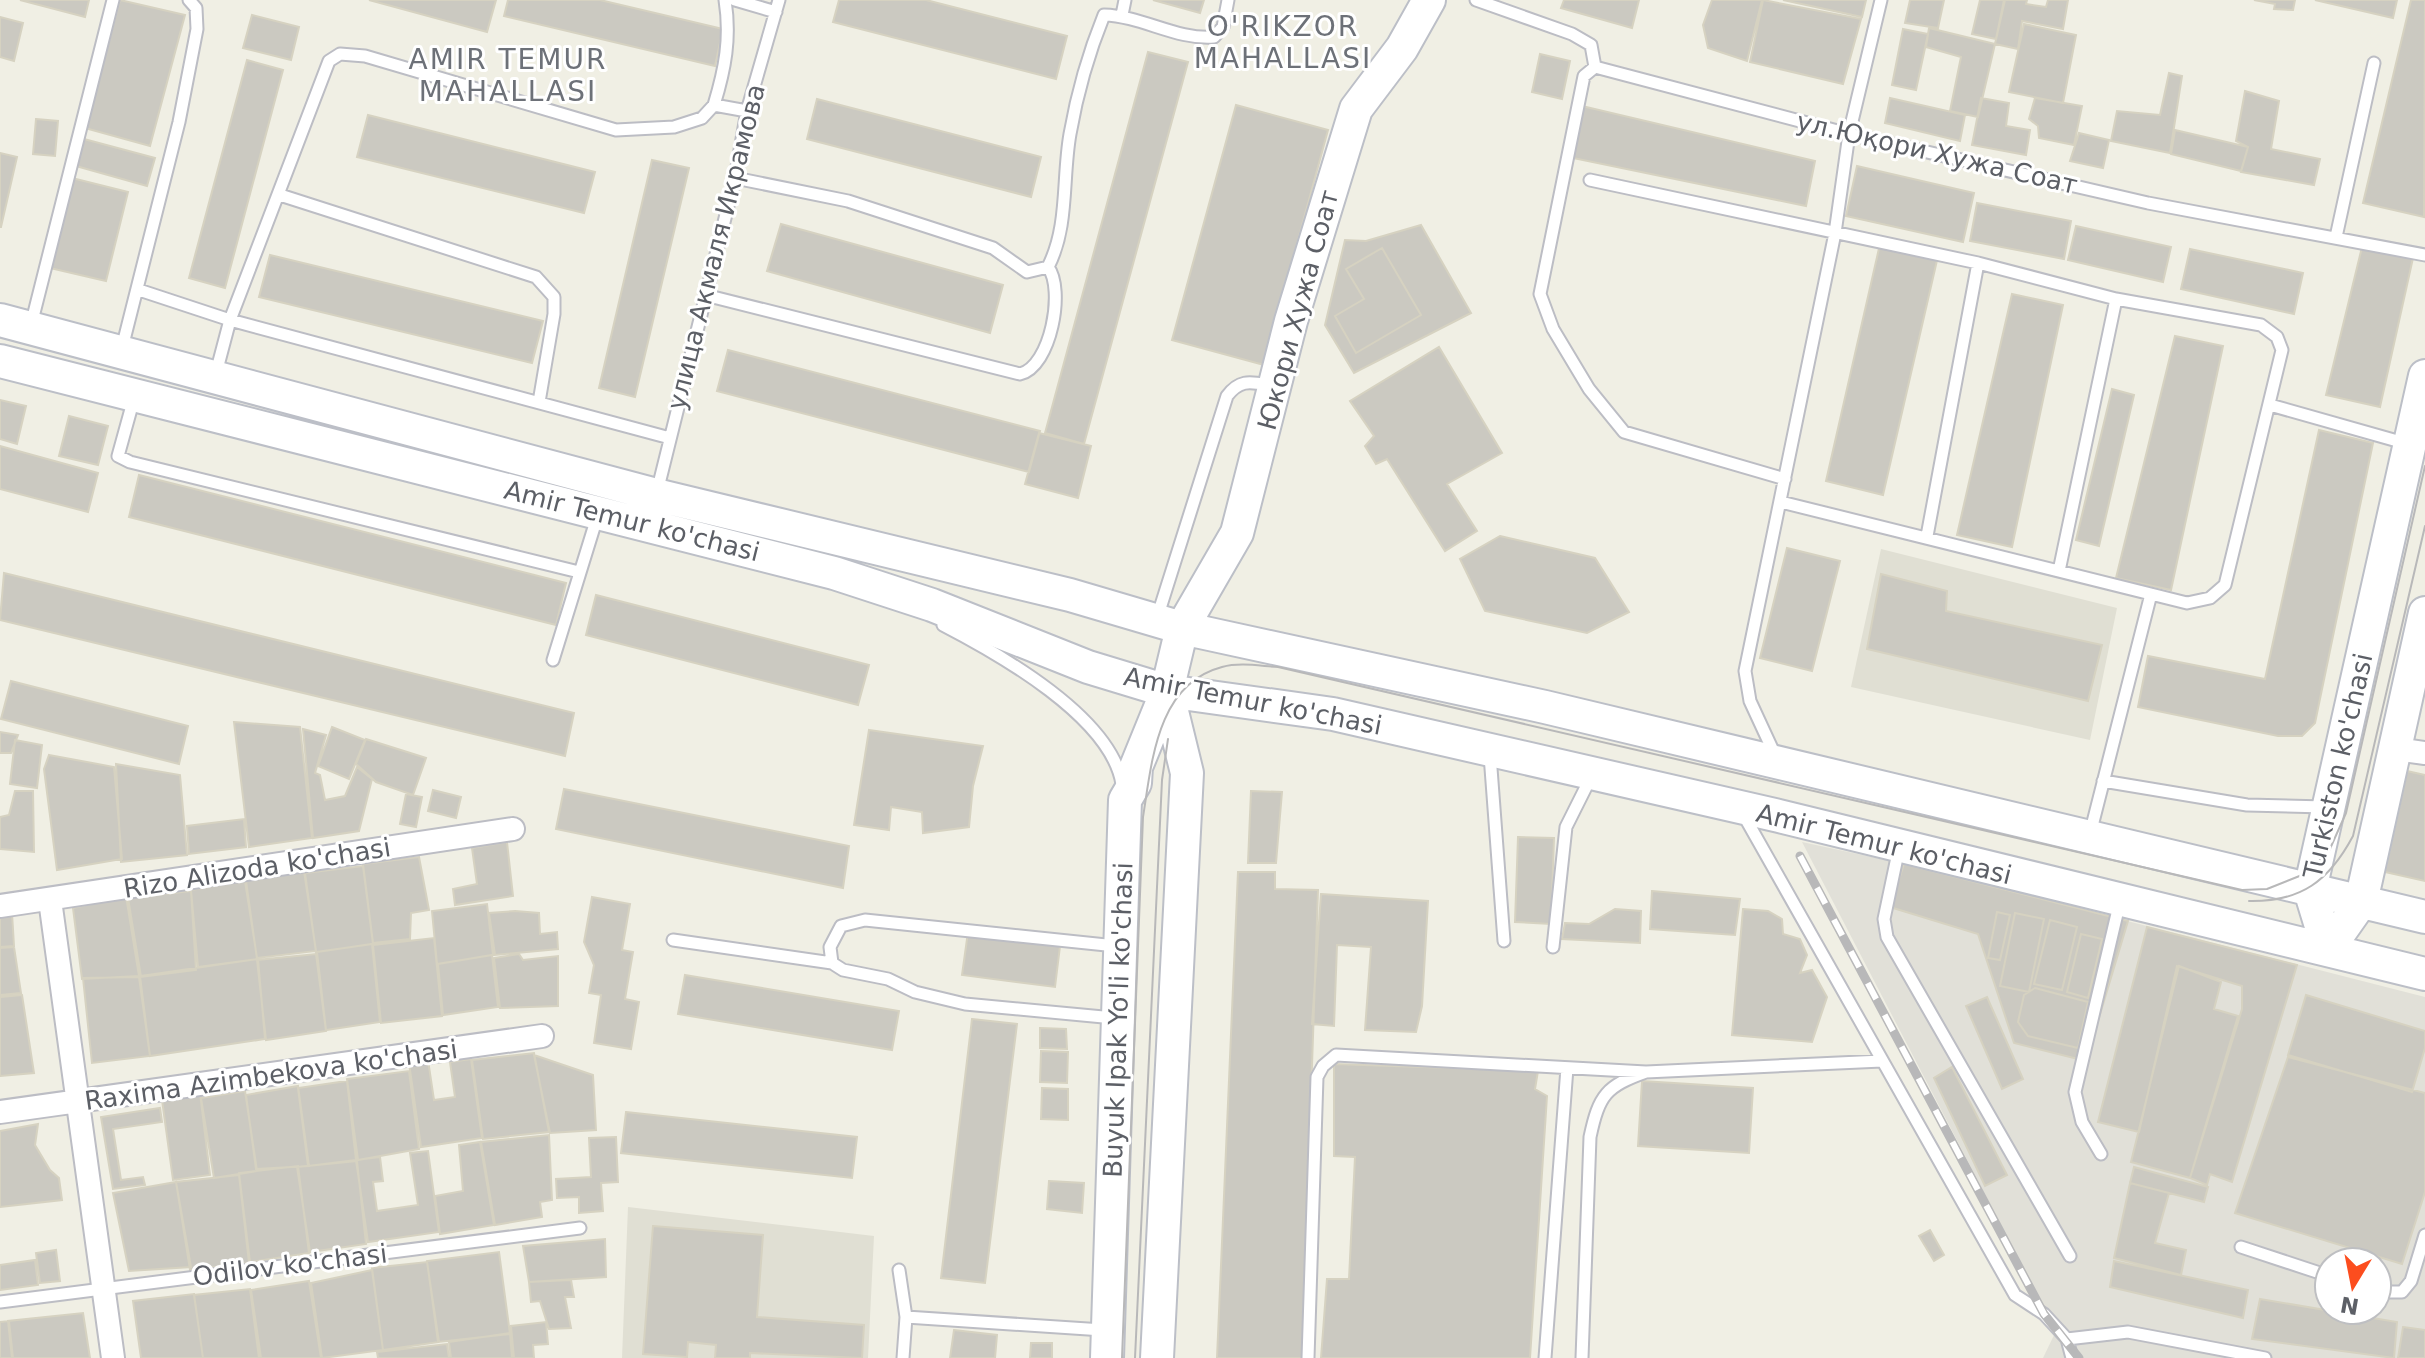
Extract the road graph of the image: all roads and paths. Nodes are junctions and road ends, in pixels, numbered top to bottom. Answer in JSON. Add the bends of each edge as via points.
{"nodes":[{"id":1,"x":113,"y":0,"type":"edge"},
{"id":2,"x":189,"y":0,"type":"edge"},
{"id":3,"x":725,"y":0,"type":"edge"},
{"id":4,"x":735,"y":0,"type":"edge"},
{"id":5,"x":1125,"y":0,"type":"edge"},
{"id":6,"x":1228,"y":0,"type":"edge"},
{"id":7,"x":1429,"y":0,"type":"edge"},
{"id":8,"x":1476,"y":0,"type":"edge"},
{"id":9,"x":1881,"y":0,"type":"edge"},
{"id":10,"x":778,"y":6,"type":"edge"},
{"id":11,"x":1122,"y":15,"type":"junction"},
{"id":12,"x":2374,"y":63,"type":"dead end"},
{"id":13,"x":1595,"y":67,"type":"junction"},
{"id":14,"x":714,"y":105,"type":"junction"},
{"id":15,"x":747,"y":111,"type":"junction"},
{"id":16,"x":1849,"y":134,"type":"junction"},
{"id":17,"x":735,"y":178,"type":"junction"},
{"id":18,"x":1590,"y":180,"type":"dead end"},
{"id":19,"x":280,"y":195,"type":"junction"},
{"id":20,"x":1835,"y":233,"type":"junction"},
{"id":21,"x":2336,"y":237,"type":"junction"},
{"id":22,"x":2425,"y":255,"type":"edge"},
{"id":23,"x":1978,"y":263,"type":"junction"},
{"id":24,"x":1048,"y":267,"type":"junction"},
{"id":25,"x":139,"y":290,"type":"junction"},
{"id":26,"x":705,"y":295,"type":"junction"},
{"id":27,"x":2116,"y":299,"type":"junction"},
{"id":28,"x":230,"y":320,"type":"junction"},
{"id":29,"x":15,"y":323,"type":"edge"},
{"id":30,"x":121,"y":351,"type":"junction"},
{"id":31,"x":0,"y":361,"type":"edge"},
{"id":32,"x":215,"y":376,"type":"junction"},
{"id":33,"x":2425,"y":376,"type":"edge"},
{"id":34,"x":1275,"y":386,"type":"junction"},
{"id":35,"x":539,"y":402,"type":"junction"},
{"id":36,"x":116,"y":405,"type":"dead end"},
{"id":37,"x":2270,"y":405,"type":"junction"},
{"id":38,"x":131,"y":409,"type":"junction"},
{"id":39,"x":146,"y":412,"type":"dead end"},
{"id":40,"x":177,"y":420,"type":"dead end"},
{"id":41,"x":670,"y":438,"type":"junction"},
{"id":42,"x":2410,"y":445,"type":"junction"},
{"id":43,"x":1785,"y":479,"type":"junction"},
{"id":44,"x":656,"y":495,"type":"junction"},
{"id":45,"x":1781,"y":502,"type":"junction"},
{"id":46,"x":595,"y":524,"type":"junction"},
{"id":47,"x":1927,"y":536,"type":"junction"},
{"id":48,"x":2059,"y":571,"type":"junction"},
{"id":49,"x":579,"y":572,"type":"junction"},
{"id":50,"x":2151,"y":594,"type":"junction"},
{"id":51,"x":2425,"y":613,"type":"edge"},
{"id":52,"x":1169,"y":623,"type":"junction"},
{"id":53,"x":553,"y":660,"type":"dead end"},
{"id":54,"x":1167,"y":691,"type":"junction"},
{"id":55,"x":1490,"y":750,"type":"junction"},
{"id":56,"x":2411,"y":751,"type":"edge"},
{"id":57,"x":1778,"y":762,"type":"junction"},
{"id":58,"x":1592,"y":775,"type":"junction"},
{"id":59,"x":2103,"y":781,"type":"junction"},
{"id":60,"x":1125,"y":800,"type":"junction"},
{"id":61,"x":2329,"y":807,"type":"junction"},
{"id":62,"x":1741,"y":810,"type":"junction"},
{"id":63,"x":513,"y":829,"type":"dead end"},
{"id":64,"x":2089,"y":837,"type":"junction"},
{"id":65,"x":1899,"y":848,"type":"junction"},
{"id":66,"x":2310,"y":890,"type":"junction"},
{"id":67,"x":50,"y":900,"type":"junction"},
{"id":68,"x":2120,"y":900,"type":"junction"},
{"id":69,"x":2361,"y":902,"type":"junction"},
{"id":70,"x":0,"y":906,"type":"edge"},
{"id":71,"x":2425,"y":917,"type":"edge"},
{"id":72,"x":673,"y":940,"type":"dead end"},
{"id":73,"x":1504,"y":941,"type":"dead end"},
{"id":74,"x":1121,"y":947,"type":"junction"},
{"id":75,"x":1553,"y":947,"type":"dead end"},
{"id":76,"x":2328,"y":949,"type":"junction"},
{"id":77,"x":832,"y":963,"type":"junction"},
{"id":78,"x":2425,"y":974,"type":"edge"},
{"id":79,"x":1118,"y":1018,"type":"junction"},
{"id":80,"x":542,"y":1036,"type":"dead end"},
{"id":81,"x":1882,"y":1061,"type":"junction"},
{"id":82,"x":1567,"y":1068,"type":"junction"},
{"id":83,"x":1646,"y":1072,"type":"junction"},
{"id":84,"x":78,"y":1103,"type":"junction"},
{"id":85,"x":0,"y":1112,"type":"edge"},
{"id":86,"x":2101,"y":1154,"type":"dead end"},
{"id":87,"x":580,"y":1228,"type":"dead end"},
{"id":88,"x":2425,"y":1235,"type":"edge"},
{"id":89,"x":2241,"y":1247,"type":"dead end"},
{"id":90,"x":2070,"y":1256,"type":"dead end"},
{"id":91,"x":899,"y":1270,"type":"dead end"},
{"id":92,"x":2313,"y":1271,"type":"edge"},
{"id":93,"x":106,"y":1288,"type":"junction"},
{"id":94,"x":2393,"y":1292,"type":"edge"},
{"id":95,"x":0,"y":1302,"type":"edge"},
{"id":96,"x":906,"y":1317,"type":"junction"},
{"id":97,"x":2067,"y":1339,"type":"junction"},
{"id":98,"x":1107,"y":1344,"type":"edge"},
{"id":99,"x":113,"y":1358,"type":"edge"},
{"id":100,"x":903,"y":1358,"type":"edge"},
{"id":101,"x":1157,"y":1358,"type":"edge"},
{"id":102,"x":1308,"y":1358,"type":"edge"},
{"id":103,"x":1545,"y":1358,"type":"edge"},
{"id":104,"x":1582,"y":1358,"type":"edge"},
{"id":105,"x":2072,"y":1358,"type":"edge"},
{"id":106,"x":2265,"y":1358,"type":"edge"}],
"edges":[{"from":1,"to":29,"type":"lane"},
{"from":2,"to":25,"type":"lane","via":[[196,8],[197,29]]},
{"from":3,"to":14,"type":"lane","via":[[726,66]]},
{"from":4,"to":10,"type":"lane"},
{"from":5,"to":11,"type":"lane"},
{"from":6,"to":11,"type":"lane","via":[[1223,27],[1214,37],[1199,38]]},
{"from":7,"to":34,"type":"main road","name":"Юкори Хужа Соат","via":[[1402,48],[1356,109]]},
{"from":8,"to":13,"type":"lane","via":[[1572,34],[1591,45]]},
{"from":9,"to":16,"type":"lane"},
{"from":10,"to":15,"type":"lane","name":"улица Акмаля Икрамова"},
{"from":11,"to":24,"type":"lane","via":[[1104,15],[1093,41],[1070,134],[1059,245]]},
{"from":12,"to":21,"type":"lane"},
{"from":13,"to":16,"type":"lane","name":"ул.Юқори Хужа Соат"},
{"from":13,"to":43,"type":"lane","via":[[1584,76],[1540,294],[1553,329],[1589,389],[1624,432]]},
{"from":14,"to":15,"type":"lane"},
{"from":14,"to":19,"type":"lane","via":[[702,118],[674,127],[616,130],[365,56],[340,54],[329,61]]},
{"from":15,"to":17,"type":"lane","name":"улица Акмаля Икрамова"},
{"from":16,"to":20,"type":"lane"},
{"from":16,"to":21,"type":"lane","name":"ул.Юқори Хужа Соат","via":[[2148,203]]},
{"from":17,"to":24,"type":"lane","via":[[862,206],[993,248],[1027,272]]},
{"from":17,"to":26,"type":"lane","name":"улица Акмаля Икрамова"},
{"from":18,"to":20,"type":"lane"},
{"from":19,"to":28,"type":"lane"},
{"from":19,"to":35,"type":"lane","via":[[536,277],[554,297]]},
{"from":20,"to":23,"type":"lane"},
{"from":20,"to":43,"type":"lane"},
{"from":21,"to":22,"type":"lane","name":"ул.Юқори Хужа Соат"},
{"from":23,"to":27,"type":"lane"},
{"from":23,"to":47,"type":"lane"},
{"from":24,"to":26,"type":"lane","via":[[1055,287],[1046,352],[1029,372],[1020,374]]},
{"from":25,"to":28,"type":"lane"},
{"from":25,"to":30,"type":"lane"},
{"from":26,"to":41,"type":"lane","name":"улица Акмаля Икрамова"},
{"from":27,"to":37,"type":"lane","via":[[2261,325],[2277,337],[2282,350]]},
{"from":27,"to":48,"type":"lane"},
{"from":28,"to":32,"type":"lane"},
{"from":28,"to":35,"type":"lane"},
{"from":29,"to":30,"type":"main road","name":"Amir Temur ko'chasi"},
{"from":30,"to":32,"type":"main road","name":"Amir Temur ko'chasi"},
{"from":31,"to":54,"type":"main road","name":"Amir Temur ko'chasi","via":[[834,573]]},
{"from":32,"to":44,"type":"main road","name":"Amir Temur ko'chasi"},
{"from":33,"to":42,"type":"main road","name":"Turkiston ko'chasi"},
{"from":34,"to":52,"type":"main road","name":"Юкори Хужа Соат","via":[[1237,533]]},
{"from":34,"to":52,"type":"lane","via":[[1247,382],[1227,396]]},
{"from":35,"to":41,"type":"lane"},
{"from":36,"to":38,"type":"lane"},
{"from":37,"to":42,"type":"lane"},
{"from":37,"to":50,"type":"lane","via":[[2225,585],[2210,598],[2187,603]]},
{"from":38,"to":39,"type":"lane"},
{"from":38,"to":49,"type":"lane","via":[[118,456],[130,462]]},
{"from":40,"to":46,"type":"lane"},
{"from":41,"to":44,"type":"lane","name":"улица Акмаля Икрамова"},
{"from":42,"to":61,"type":"main road","name":"Turkiston ko'chasi"},
{"from":43,"to":45,"type":"lane"},
{"from":44,"to":52,"type":"main road","name":"Amir Temur ko'chasi"},
{"from":45,"to":47,"type":"lane"},
{"from":45,"to":57,"type":"lane","via":[[1745,671],[1750,701]]},
{"from":46,"to":49,"type":"lane"},
{"from":46,"to":60,"type":"lane","via":[[892,599],[984,646],[1042,684],[1109,747]]},
{"from":47,"to":48,"type":"lane"},
{"from":48,"to":50,"type":"lane"},
{"from":49,"to":53,"type":"lane"},
{"from":50,"to":59,"type":"lane"},
{"from":51,"to":56,"type":"main road","name":"Turkiston ko'chasi"},
{"from":52,"to":54,"type":"main road","name":"Buyuk Ipak Yo'li ko'chasi"},
{"from":52,"to":57,"type":"main road","name":"Amir Temur ko'chasi"},
{"from":54,"to":55,"type":"main road","name":"Amir Temur ko'chasi","via":[[1333,714]]},
{"from":54,"to":60,"type":"main road","name":"Buyuk Ipak Yo'li ko'chasi"},
{"from":54,"to":101,"type":"main road","name":"Buyuk Ipak Yo'li ko'chasi","via":[[1187,773]]},
{"from":55,"to":58,"type":"main road","name":"Amir Temur ko'chasi"},
{"from":55,"to":73,"type":"lane"},
{"from":56,"to":69,"type":"main road","name":"Turkiston ko'chasi"},
{"from":57,"to":64,"type":"main road","name":"Amir Temur ko'chasi"},
{"from":58,"to":62,"type":"main road","name":"Amir Temur ko'chasi"},
{"from":58,"to":75,"type":"lane","via":[[1566,827]]},
{"from":59,"to":61,"type":"lane","via":[[2247,805]]},
{"from":59,"to":64,"type":"lane"},
{"from":60,"to":74,"type":"main road","name":"Buyuk Ipak Yo'li ko'chasi"},
{"from":61,"to":66,"type":"main road","name":"Turkiston ko'chasi"},
{"from":62,"to":65,"type":"main road","name":"Amir Temur ko'chasi"},
{"from":62,"to":81,"type":"lane"},
{"from":63,"to":67,"type":"street","name":"Rizo Alizoda ko'chasi"},
{"from":64,"to":66,"type":"main road","name":"Amir Temur ko'chasi"},
{"from":65,"to":68,"type":"main road","name":"Amir Temur ko'chasi"},
{"from":65,"to":90,"type":"lane","via":[[1884,919],[1887,937]]},
{"from":66,"to":69,"type":"main road","name":"Amir Temur ko'chasi"},
{"from":66,"to":76,"type":"main road","name":"Turkiston ko'chasi"},
{"from":67,"to":70,"type":"street","name":"Rizo Alizoda ko'chasi"},
{"from":67,"to":84,"type":"street"},
{"from":68,"to":76,"type":"main road","name":"Amir Temur ko'chasi"},
{"from":68,"to":86,"type":"lane","via":[[2075,1092],[2082,1122]]},
{"from":69,"to":71,"type":"main road","name":"Amir Temur ko'chasi"},
{"from":69,"to":76,"type":"main road","name":"Turkiston ko'chasi"},
{"from":72,"to":77,"type":"lane"},
{"from":74,"to":77,"type":"lane","via":[[865,920],[841,926],[830,947]]},
{"from":74,"to":79,"type":"main road","name":"Buyuk Ipak Yo'li ko'chasi"},
{"from":76,"to":78,"type":"main road","name":"Amir Temur ko'chasi"},
{"from":77,"to":79,"type":"lane","via":[[965,1004]]},
{"from":79,"to":98,"type":"main road","name":"Buyuk Ipak Yo'li ko'chasi"},
{"from":80,"to":84,"type":"street","name":"Raxima Azimbekova ko'chasi"},
{"from":81,"to":83,"type":"lane"},
{"from":81,"to":97,"type":"lane","via":[[2015,1295],[2044,1314]]},
{"from":82,"to":83,"type":"lane"},
{"from":82,"to":102,"type":"lane","via":[[1336,1055],[1323,1066],[1317,1077]]},
{"from":82,"to":103,"type":"lane"},
{"from":83,"to":104,"type":"lane","via":[[1616,1082],[1597,1104],[1590,1137]]},
{"from":84,"to":85,"type":"street","name":"Raxima Azimbekova ko'chasi"},
{"from":84,"to":93,"type":"street"},
{"from":87,"to":93,"type":"lane","name":"Odilov ko'chasi"},
{"from":88,"to":94,"type":"lane","via":[[2411,1281],[2402,1292]]},
{"from":89,"to":92,"type":"lane"},
{"from":91,"to":96,"type":"lane"},
{"from":93,"to":95,"type":"lane","name":"Odilov ko'chasi"},
{"from":93,"to":99,"type":"street"},
{"from":96,"to":98,"type":"lane"},
{"from":96,"to":100,"type":"lane"},
{"from":97,"to":105,"type":"lane"},
{"from":97,"to":106,"type":"lane","via":[[2128,1332]]}]}
